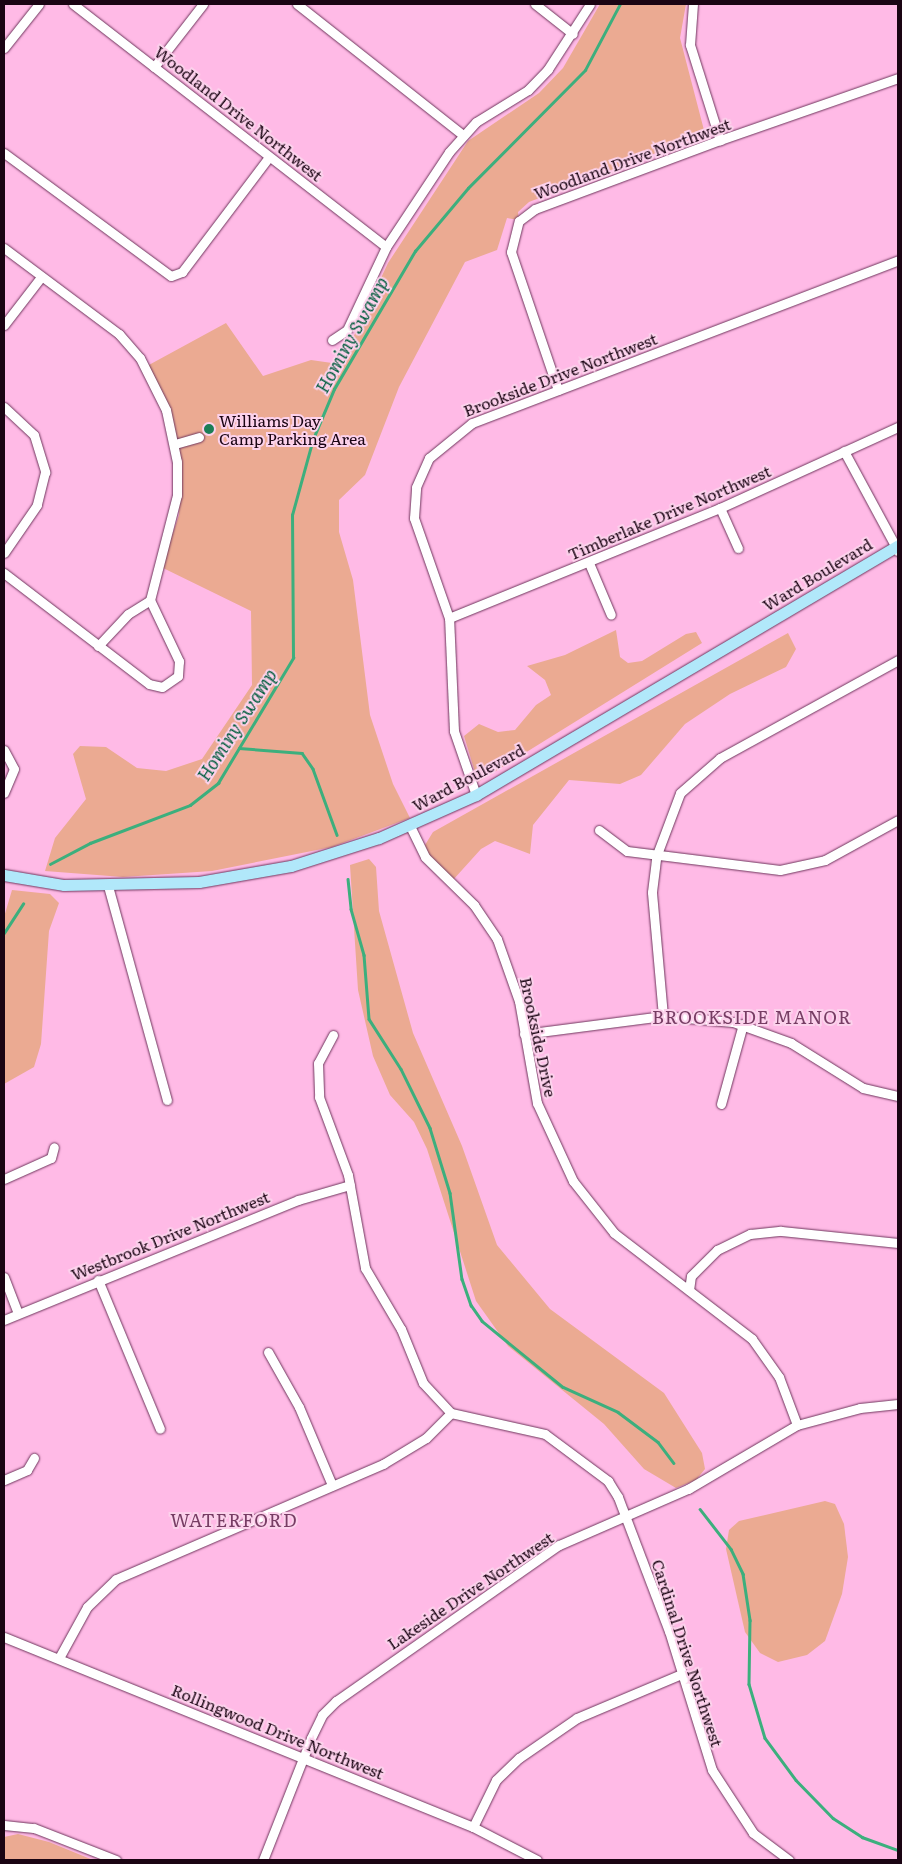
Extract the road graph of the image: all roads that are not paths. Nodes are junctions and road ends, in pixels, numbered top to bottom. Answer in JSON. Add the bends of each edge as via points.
{"nodes":[{"id":1,"x":39,"y":4,"type":"edge"},
{"id":2,"x":74,"y":4,"type":"edge"},
{"id":3,"x":203,"y":4,"type":"edge"},
{"id":4,"x":297,"y":4,"type":"edge"},
{"id":5,"x":534,"y":4,"type":"edge"},
{"id":6,"x":590,"y":4,"type":"edge"},
{"id":7,"x":694,"y":4,"type":"edge"},
{"id":8,"x":573,"y":34,"type":"junction"},
{"id":9,"x":4,"y":48,"type":"edge"},
{"id":10,"x":154,"y":66,"type":"junction"},
{"id":11,"x":898,"y":78,"type":"edge"},
{"id":12,"x":463,"y":135,"type":"junction"},
{"id":13,"x":720,"y":140,"type":"junction"},
{"id":14,"x":4,"y":153,"type":"edge"},
{"id":15,"x":270,"y":157,"type":"junction"},
{"id":16,"x":386,"y":247,"type":"junction"},
{"id":17,"x":4,"y":248,"type":"edge"},
{"id":18,"x":898,"y":260,"type":"edge"},
{"id":19,"x":41,"y":278,"type":"junction"},
{"id":20,"x":4,"y":325,"type":"edge"},
{"id":21,"x":332,"y":340,"type":"dead end"},
{"id":22,"x":558,"y":390,"type":"junction"},
{"id":23,"x":4,"y":407,"type":"edge"},
{"id":24,"x":898,"y":427,"type":"edge"},
{"id":25,"x":199,"y":437,"type":"dead end"},
{"id":26,"x":174,"y":444,"type":"junction"},
{"id":27,"x":844,"y":451,"type":"junction"},
{"id":28,"x":720,"y":508,"type":"junction"},
{"id":29,"x":897,"y":547,"type":"edge"},
{"id":30,"x":738,"y":548,"type":"dead end"},
{"id":31,"x":4,"y":553,"type":"edge"},
{"id":32,"x":589,"y":563,"type":"junction"},
{"id":33,"x":4,"y":573,"type":"edge"},
{"id":34,"x":150,"y":600,"type":"junction"},
{"id":35,"x":611,"y":615,"type":"dead end"},
{"id":36,"x":449,"y":618,"type":"junction"},
{"id":37,"x":98,"y":646,"type":"junction"},
{"id":38,"x":898,"y":660,"type":"edge"},
{"id":39,"x":4,"y":750,"type":"edge"},
{"id":40,"x":4,"y":793,"type":"edge"},
{"id":41,"x":476,"y":795,"type":"junction"},
{"id":42,"x":898,"y":820,"type":"edge"},
{"id":43,"x":410,"y":826,"type":"junction"},
{"id":44,"x":598,"y":830,"type":"dead end"},
{"id":45,"x":656,"y":857,"type":"junction"},
{"id":46,"x":4,"y":875,"type":"edge"},
{"id":47,"x":108,"y":886,"type":"junction"},
{"id":48,"x":663,"y":1016,"type":"junction"},
{"id":49,"x":743,"y":1024,"type":"junction"},
{"id":50,"x":334,"y":1034,"type":"dead end"},
{"id":51,"x":524,"y":1034,"type":"junction"},
{"id":52,"x":898,"y":1096,"type":"edge"},
{"id":53,"x":167,"y":1100,"type":"dead end"},
{"id":54,"x":721,"y":1104,"type":"dead end"},
{"id":55,"x":54,"y":1147,"type":"dead end"},
{"id":56,"x":4,"y":1179,"type":"edge"},
{"id":57,"x":350,"y":1185,"type":"junction"},
{"id":58,"x":898,"y":1243,"type":"edge"},
{"id":59,"x":4,"y":1277,"type":"edge"},
{"id":60,"x":98,"y":1280,"type":"junction"},
{"id":61,"x":689,"y":1290,"type":"junction"},
{"id":62,"x":18,"y":1314,"type":"junction"},
{"id":63,"x":4,"y":1320,"type":"edge"},
{"id":64,"x":268,"y":1352,"type":"dead end"},
{"id":65,"x":898,"y":1404,"type":"edge"},
{"id":66,"x":451,"y":1413,"type":"junction"},
{"id":67,"x":797,"y":1425,"type":"junction"},
{"id":68,"x":160,"y":1429,"type":"dead end"},
{"id":69,"x":34,"y":1458,"type":"dead end"},
{"id":70,"x":4,"y":1480,"type":"edge"},
{"id":71,"x":332,"y":1485,"type":"junction"},
{"id":72,"x":626,"y":1516,"type":"junction"},
{"id":73,"x":4,"y":1637,"type":"edge"},
{"id":74,"x":59,"y":1658,"type":"junction"},
{"id":75,"x":681,"y":1674,"type":"junction"},
{"id":76,"x":304,"y":1758,"type":"junction"},
{"id":77,"x":4,"y":1825,"type":"edge"},
{"id":78,"x":473,"y":1827,"type":"junction"},
{"id":79,"x":116,"y":1860,"type":"edge"},
{"id":80,"x":263,"y":1860,"type":"edge"},
{"id":81,"x":538,"y":1860,"type":"edge"},
{"id":82,"x":790,"y":1860,"type":"edge"}],
"edges":[{"from":1,"to":9,"type":"street"},
{"from":2,"to":10,"type":"street","name":"Woodland Drive Northwest"},
{"from":3,"to":10,"type":"street"},
{"from":4,"to":12,"type":"street"},
{"from":5,"to":8,"type":"street"},
{"from":6,"to":8,"type":"street"},
{"from":7,"to":13,"type":"street","via":[[690,45]]},
{"from":8,"to":12,"type":"street","via":[[528,90]]},
{"from":10,"to":15,"type":"street","name":"Woodland Drive Northwest"},
{"from":11,"to":13,"type":"street","name":"Woodland Drive Northwest"},
{"from":12,"to":16,"type":"street","via":[[425,184]]},
{"from":13,"to":22,"type":"street","name":"Woodland Drive Northwest","via":[[535,209],[518,220],[510,252]]},
{"from":14,"to":15,"type":"street","via":[[171,276],[182,272]]},
{"from":15,"to":16,"type":"street","name":"Woodland Drive Northwest"},
{"from":16,"to":21,"type":"street","via":[[347,330]]},
{"from":17,"to":19,"type":"street"},
{"from":18,"to":22,"type":"street","name":"Brookside Drive Northwest"},
{"from":19,"to":20,"type":"street"},
{"from":19,"to":26,"type":"street","via":[[119,334],[134,350],[163,402]]},
{"from":22,"to":36,"type":"street","name":"Brookside Drive Northwest","via":[[454,433],[434,451],[420,474],[414,518]]},
{"from":23,"to":31,"type":"street","via":[[34,435],[45,472],[37,505]]},
{"from":24,"to":27,"type":"street","name":"Timberlake Drive Northwest"},
{"from":25,"to":26,"type":"street"},
{"from":26,"to":34,"type":"street","via":[[175,514]]},
{"from":27,"to":28,"type":"street","name":"Timberlake Drive Northwest"},
{"from":27,"to":29,"type":"street"},
{"from":28,"to":30,"type":"street"},
{"from":28,"to":32,"type":"street","name":"Timberlake Drive Northwest"},
{"from":29,"to":41,"type":"main road","name":"Ward Boulevard"},
{"from":32,"to":35,"type":"street"},
{"from":32,"to":36,"type":"street","name":"Timberlake Drive Northwest"},
{"from":33,"to":37,"type":"street"},
{"from":34,"to":37,"type":"street","via":[[122,619]]},
{"from":34,"to":37,"type":"street","via":[[180,666],[178,676],[167,685],[149,684]]},
{"from":36,"to":41,"type":"street","name":"Brookside Drive Northwest","via":[[454,731]]},
{"from":38,"to":45,"type":"street","via":[[720,758],[688,782],[671,810]]},
{"from":39,"to":40,"type":"street","via":[[14,769]]},
{"from":41,"to":43,"type":"main road","name":"Ward Boulevard"},
{"from":42,"to":45,"type":"street","via":[[825,860],[790,869]]},
{"from":43,"to":47,"type":"main road","name":"Ward Boulevard","via":[[321,858],[270,871],[199,882]]},
{"from":43,"to":51,"type":"street","name":"Brookside Drive","via":[[425,857],[474,905],[497,939],[514,984]]},
{"from":44,"to":45,"type":"street","via":[[622,848]]},
{"from":45,"to":48,"type":"street","via":[[653,928]]},
{"from":46,"to":47,"type":"main road","name":"Ward Boulevard"},
{"from":47,"to":53,"type":"street"},
{"from":48,"to":49,"type":"street"},
{"from":48,"to":51,"type":"street"},
{"from":49,"to":52,"type":"street","via":[[791,1043],[863,1088]]},
{"from":49,"to":54,"type":"street"},
{"from":50,"to":57,"type":"street","via":[[318,1063],[317,1087]]},
{"from":51,"to":61,"type":"street","name":"Brookside Drive","via":[[537,1103],[573,1181],[614,1233]]},
{"from":55,"to":56,"type":"street","via":[[51,1158]]},
{"from":57,"to":60,"type":"street","name":"Westbrook Drive Northwest","via":[[298,1200]]},
{"from":57,"to":66,"type":"street","via":[[365,1268],[401,1329],[424,1382]]},
{"from":58,"to":61,"type":"street","via":[[781,1231],[750,1234],[717,1250],[690,1276]]},
{"from":59,"to":62,"type":"street"},
{"from":60,"to":62,"type":"street","name":"Westbrook Drive Northwest"},
{"from":60,"to":68,"type":"street"},
{"from":61,"to":67,"type":"street","name":"Brookside Drive","via":[[752,1339],[779,1377]]},
{"from":62,"to":63,"type":"street","name":"Westbrook Drive Northwest"},
{"from":64,"to":71,"type":"street","via":[[299,1407]]},
{"from":65,"to":67,"type":"street","name":"Lakeside Drive Northwest","via":[[860,1408]]},
{"from":66,"to":71,"type":"street","via":[[416,1446]]},
{"from":66,"to":72,"type":"street","name":"Cardinal Drive Northwest","via":[[531,1429],[560,1443],[604,1477]]},
{"from":67,"to":72,"type":"street","name":"Lakeside Drive Northwest","via":[[701,1482]]},
{"from":69,"to":70,"type":"street","via":[[27,1470]]},
{"from":71,"to":74,"type":"street","via":[[116,1579],[87,1607]]},
{"from":72,"to":75,"type":"street","name":"Cardinal Drive Northwest"},
{"from":72,"to":76,"type":"street","name":"Lakeside Drive Northwest","via":[[535,1560],[336,1701],[322,1715]]},
{"from":73,"to":74,"type":"street","name":"Rollingwood Drive Northwest"},
{"from":74,"to":76,"type":"street","name":"Rollingwood Drive Northwest"},
{"from":75,"to":78,"type":"street","via":[[577,1718],[519,1758],[496,1780]]},
{"from":75,"to":82,"type":"street","name":"Cardinal Drive Northwest","via":[[705,1754],[725,1794],[753,1832]]},
{"from":76,"to":78,"type":"street","name":"Rollingwood Drive Northwest"},
{"from":76,"to":80,"type":"street","name":"Lakeside Drive Northwest"},
{"from":77,"to":79,"type":"street","via":[[34,1828]]},
{"from":78,"to":81,"type":"street","name":"Rollingwood Drive Northwest"}]}
